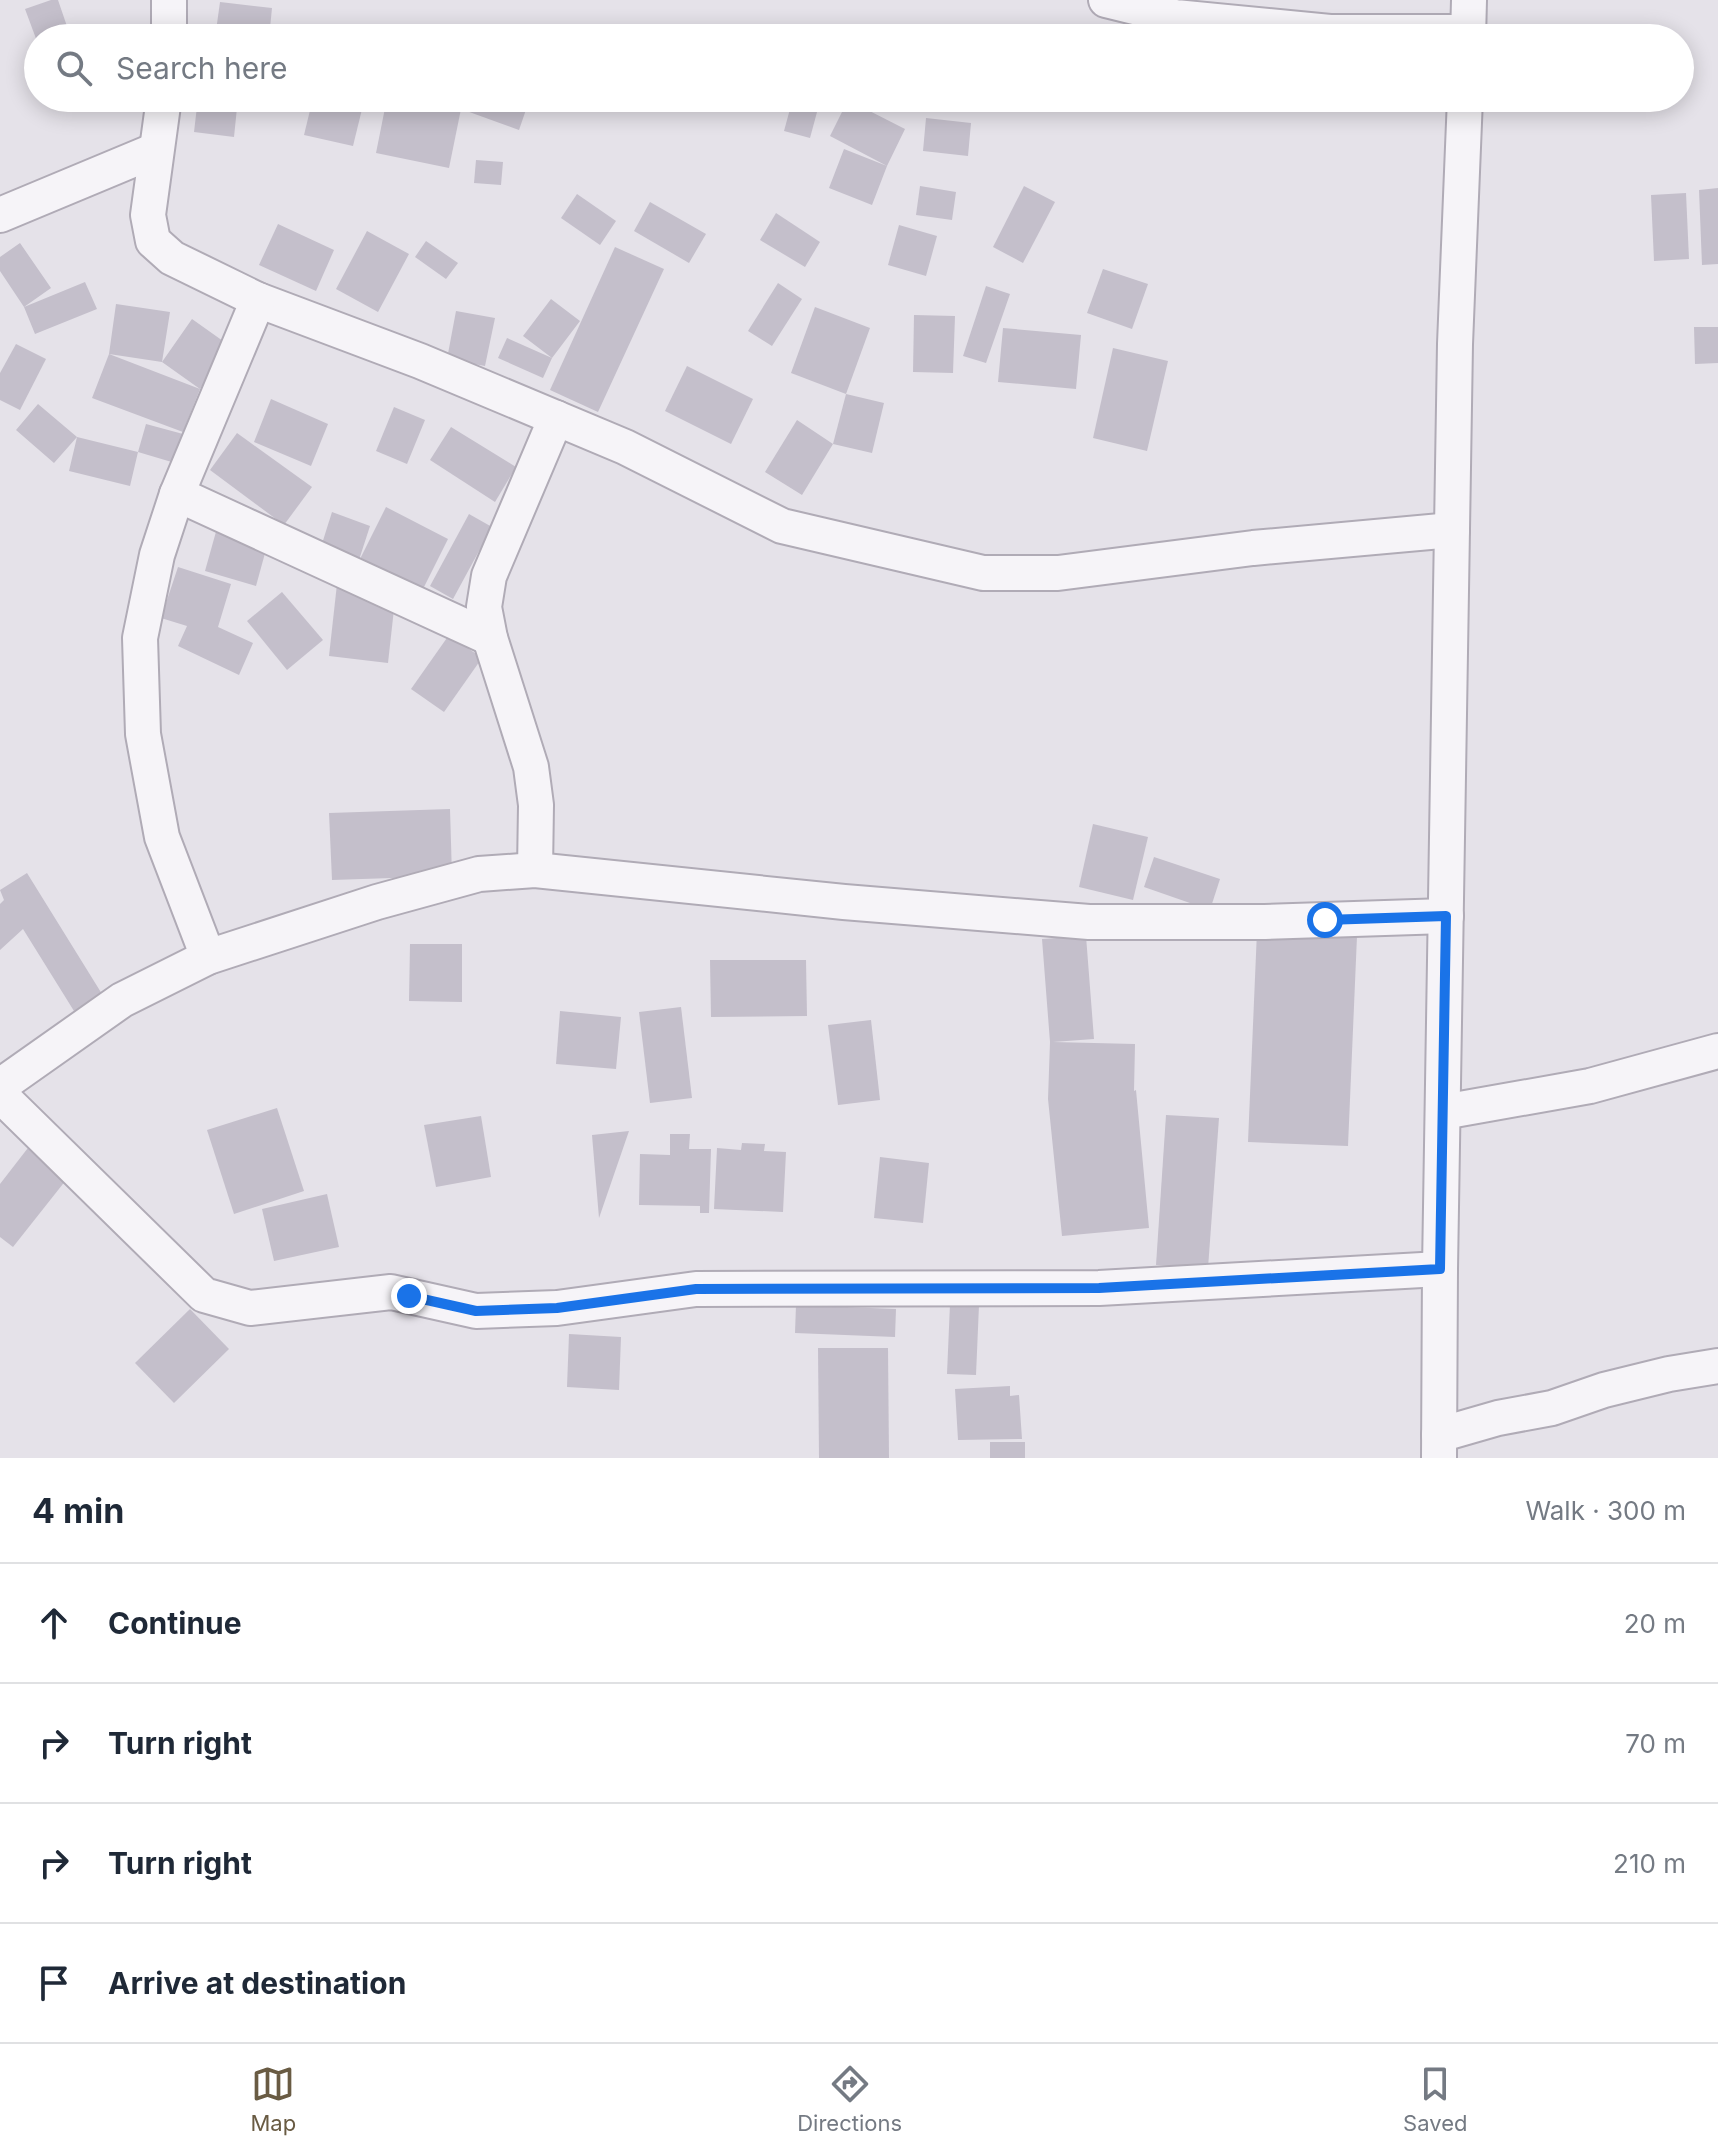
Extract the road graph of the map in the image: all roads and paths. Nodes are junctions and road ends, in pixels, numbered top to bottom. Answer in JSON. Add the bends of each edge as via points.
{"nodes":[{"id":1,"x":169,"y":0,"type":"edge"},
{"id":2,"x":1106,"y":0,"type":"edge"},
{"id":3,"x":169,"y":24,"type":"edge"},
{"id":4,"x":1247,"y":24,"type":"edge"},
{"id":5,"x":162,"y":112,"type":"edge"},
{"id":6,"x":1464,"y":112,"type":"edge"},
{"id":7,"x":156,"y":150,"type":"junction"},
{"id":8,"x":0,"y":215,"type":"edge"},
{"id":9,"x":258,"y":300,"type":"junction"},
{"id":10,"x":556,"y":418,"type":"junction"},
{"id":11,"x":177,"y":494,"type":"junction"},
{"id":12,"x":1452,"y":530,"type":"junction"},
{"id":13,"x":490,"y":638,"type":"junction"},
{"id":14,"x":535,"y":870,"type":"junction"},
{"id":15,"x":1446,"y":916,"type":"junction"},
{"id":16,"x":208,"y":957,"type":"junction"},
{"id":17,"x":1718,"y":1051,"type":"edge"},
{"id":18,"x":0,"y":1086,"type":"edge"},
{"id":19,"x":0,"y":1095,"type":"edge"},
{"id":20,"x":1443,"y":1112,"type":"junction"},
{"id":21,"x":1440,"y":1269,"type":"junction"},
{"id":22,"x":1718,"y":1366,"type":"edge"},
{"id":23,"x":1439,"y":1446,"type":"edge"}],
"edges":[{"from":1,"to":3,"type":"street"},
{"from":2,"to":4,"type":"street","via":[[1175,17]]},
{"from":5,"to":7,"type":"street"},
{"from":6,"to":12,"type":"street"},
{"from":7,"to":8,"type":"street"},
{"from":7,"to":9,"type":"street","via":[[148,215],[153,241],[172,258]]},
{"from":9,"to":10,"type":"street"},
{"from":9,"to":11,"type":"street"},
{"from":10,"to":12,"type":"street","via":[[782,526],[983,573],[1058,573]]},
{"from":10,"to":13,"type":"street","via":[[489,576],[484,607]]},
{"from":11,"to":13,"type":"street"},
{"from":11,"to":16,"type":"street","via":[[157,555],[140,638],[143,734],[162,837]]},
{"from":12,"to":15,"type":"street"},
{"from":13,"to":14,"type":"street","via":[[531,767]]},
{"from":14,"to":15,"type":"street","via":[[1089,922]]},
{"from":14,"to":16,"type":"street","via":[[479,874]]},
{"from":15,"to":20,"type":"street"},
{"from":16,"to":18,"type":"street","via":[[122,1000]]},
{"from":17,"to":20,"type":"street","via":[[1590,1086]]},
{"from":19,"to":21,"type":"street","via":[[204,1295],[250,1308],[391,1292],[476,1311],[557,1308],[696,1289],[1099,1288]]},
{"from":20,"to":21,"type":"street"},
{"from":21,"to":23,"type":"street"},
{"from":22,"to":23,"type":"street","via":[[1498,1418]]}]}
